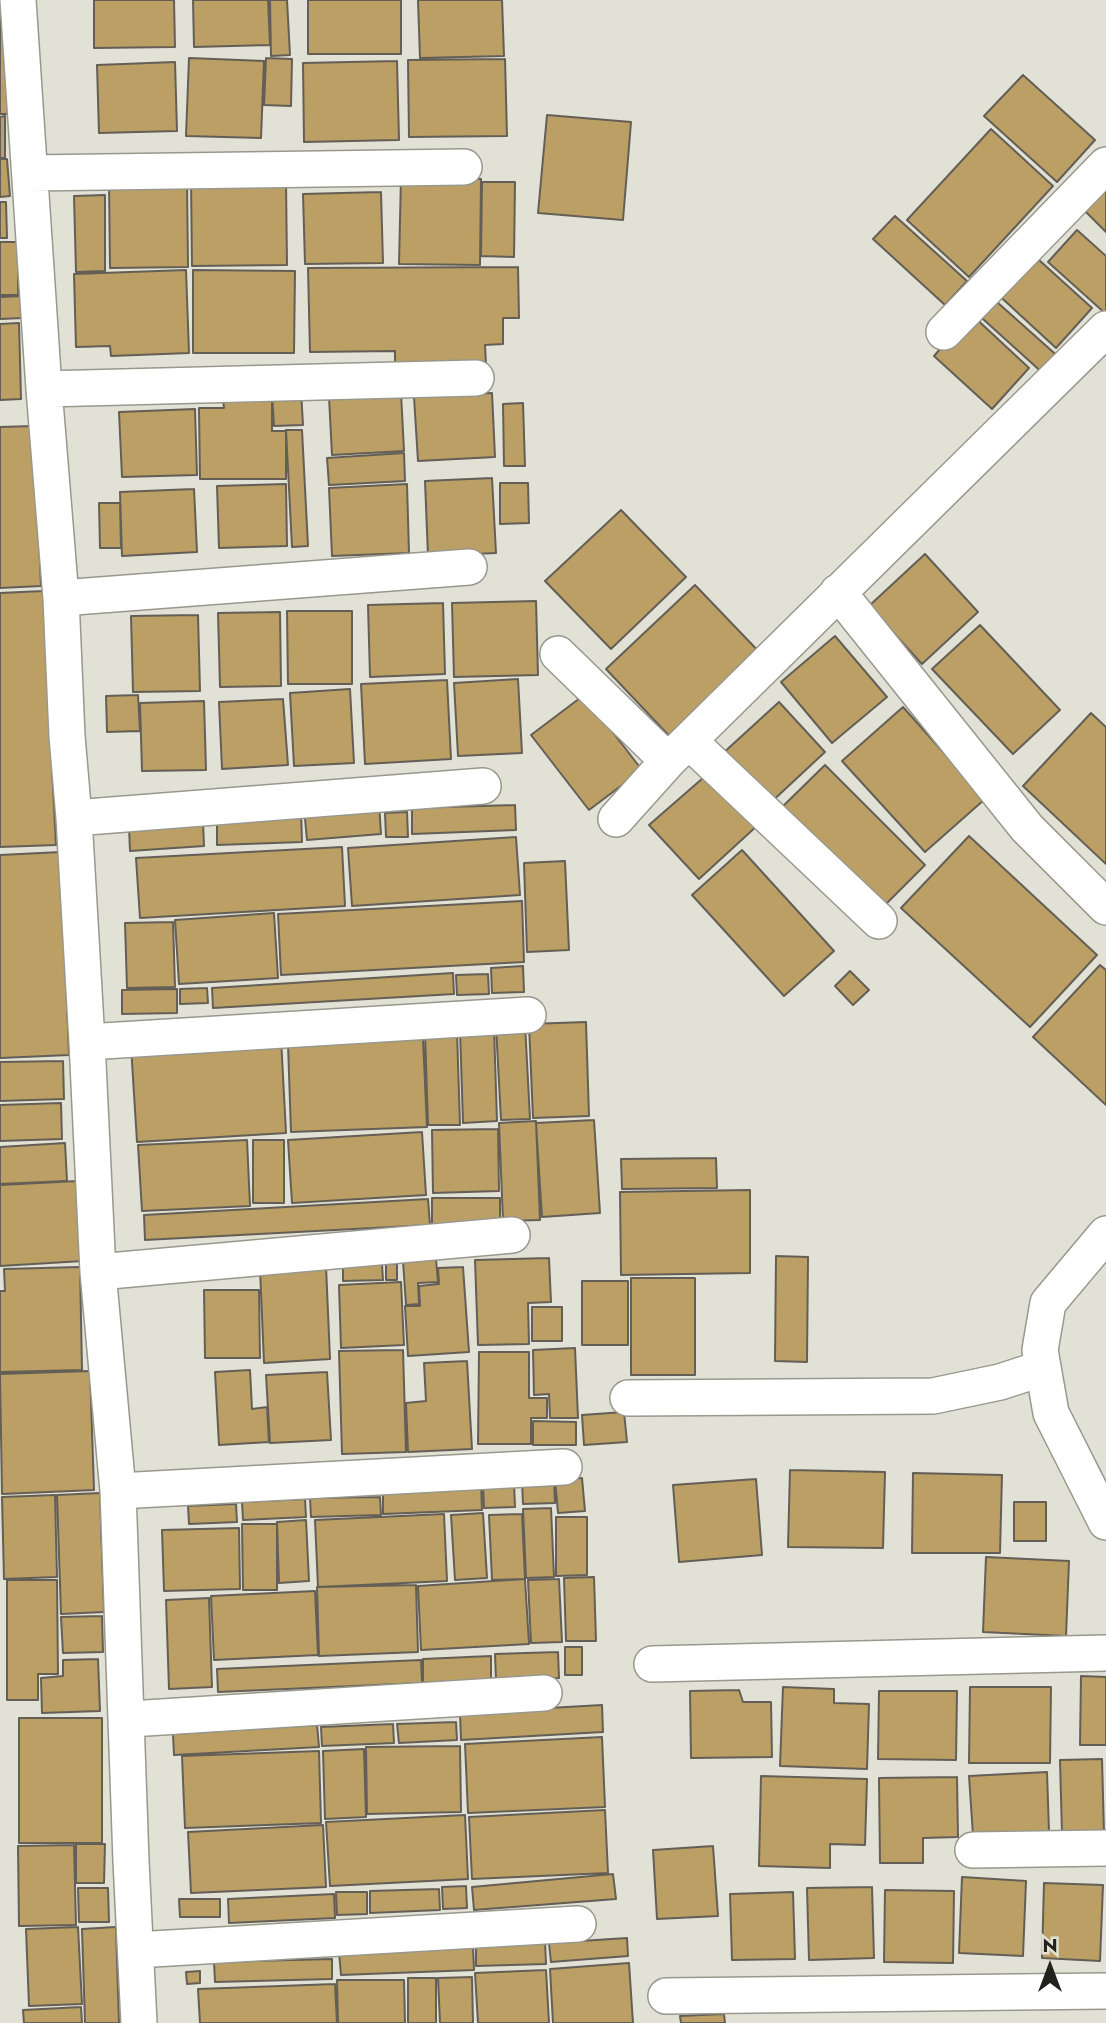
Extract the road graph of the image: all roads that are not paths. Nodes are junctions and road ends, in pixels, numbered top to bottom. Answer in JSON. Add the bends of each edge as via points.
{"nodes":[{"id":1,"x":18,"y":0,"type":"edge"},
{"id":2,"x":1106,"y":165,"type":"edge"},
{"id":3,"x":464,"y":167,"type":"dead end"},
{"id":4,"x":31,"y":173,"type":"junction"},
{"id":5,"x":1106,"y":329,"type":"edge"},
{"id":6,"x":944,"y":332,"type":"dead end"},
{"id":7,"x":476,"y":378,"type":"dead end"},
{"id":8,"x":44,"y":389,"type":"junction"},
{"id":9,"x":468,"y":567,"type":"dead end"},
{"id":10,"x":838,"y":593,"type":"junction"},
{"id":11,"x":61,"y":598,"type":"junction"},
{"id":12,"x":558,"y":654,"type":"dead end"},
{"id":13,"x":679,"y":751,"type":"junction"},
{"id":14,"x":483,"y":786,"type":"dead end"},
{"id":15,"x":74,"y":818,"type":"junction"},
{"id":16,"x":616,"y":819,"type":"dead end"},
{"id":17,"x":1106,"y":907,"type":"edge"},
{"id":18,"x":879,"y":921,"type":"dead end"},
{"id":19,"x":528,"y":1015,"type":"dead end"},
{"id":20,"x":87,"y":1042,"type":"junction"},
{"id":21,"x":1106,"y":1234,"type":"edge"},
{"id":22,"x":513,"y":1235,"type":"dead end"},
{"id":23,"x":98,"y":1272,"type":"junction"},
{"id":24,"x":1043,"y":1368,"type":"junction"},
{"id":25,"x":628,"y":1398,"type":"dead end"},
{"id":26,"x":564,"y":1467,"type":"dead end"},
{"id":27,"x":118,"y":1491,"type":"junction"},
{"id":28,"x":1106,"y":1522,"type":"edge"},
{"id":29,"x":1106,"y":1653,"type":"edge"},
{"id":30,"x":652,"y":1664,"type":"dead end"},
{"id":31,"x":544,"y":1692,"type":"dead end"},
{"id":32,"x":126,"y":1724,"type":"junction"},
{"id":33,"x":1106,"y":1848,"type":"edge"},
{"id":34,"x":972,"y":1850,"type":"dead end"},
{"id":35,"x":578,"y":1924,"type":"dead end"},
{"id":36,"x":136,"y":1950,"type":"junction"},
{"id":37,"x":1106,"y":1991,"type":"edge"},
{"id":38,"x":666,"y":1996,"type":"dead end"},
{"id":39,"x":139,"y":2023,"type":"edge"}],
"edges":[{"from":1,"to":4,"type":"street"},
{"from":2,"to":6,"type":"street"},
{"from":3,"to":4,"type":"street"},
{"from":4,"to":8,"type":"street"},
{"from":5,"to":10,"type":"street"},
{"from":7,"to":8,"type":"street"},
{"from":8,"to":11,"type":"street"},
{"from":9,"to":11,"type":"street"},
{"from":10,"to":13,"type":"street"},
{"from":10,"to":17,"type":"street","via":[[1027,828]]},
{"from":11,"to":15,"type":"street"},
{"from":12,"to":13,"type":"street"},
{"from":13,"to":16,"type":"street"},
{"from":13,"to":18,"type":"street"},
{"from":14,"to":15,"type":"street"},
{"from":15,"to":20,"type":"street"},
{"from":19,"to":20,"type":"street"},
{"from":20,"to":23,"type":"street"},
{"from":21,"to":24,"type":"street","via":[[1048,1303],[1040,1350]]},
{"from":22,"to":23,"type":"street"},
{"from":23,"to":27,"type":"street"},
{"from":24,"to":25,"type":"street","via":[[933,1396]]},
{"from":24,"to":28,"type":"street","via":[[1051,1413]]},
{"from":26,"to":27,"type":"street"},
{"from":27,"to":32,"type":"street"},
{"from":29,"to":30,"type":"street"},
{"from":31,"to":32,"type":"street","via":[[130,1719]]},
{"from":32,"to":36,"type":"street"},
{"from":33,"to":34,"type":"street"},
{"from":35,"to":36,"type":"street"},
{"from":36,"to":39,"type":"street"},
{"from":37,"to":38,"type":"street"}]}
